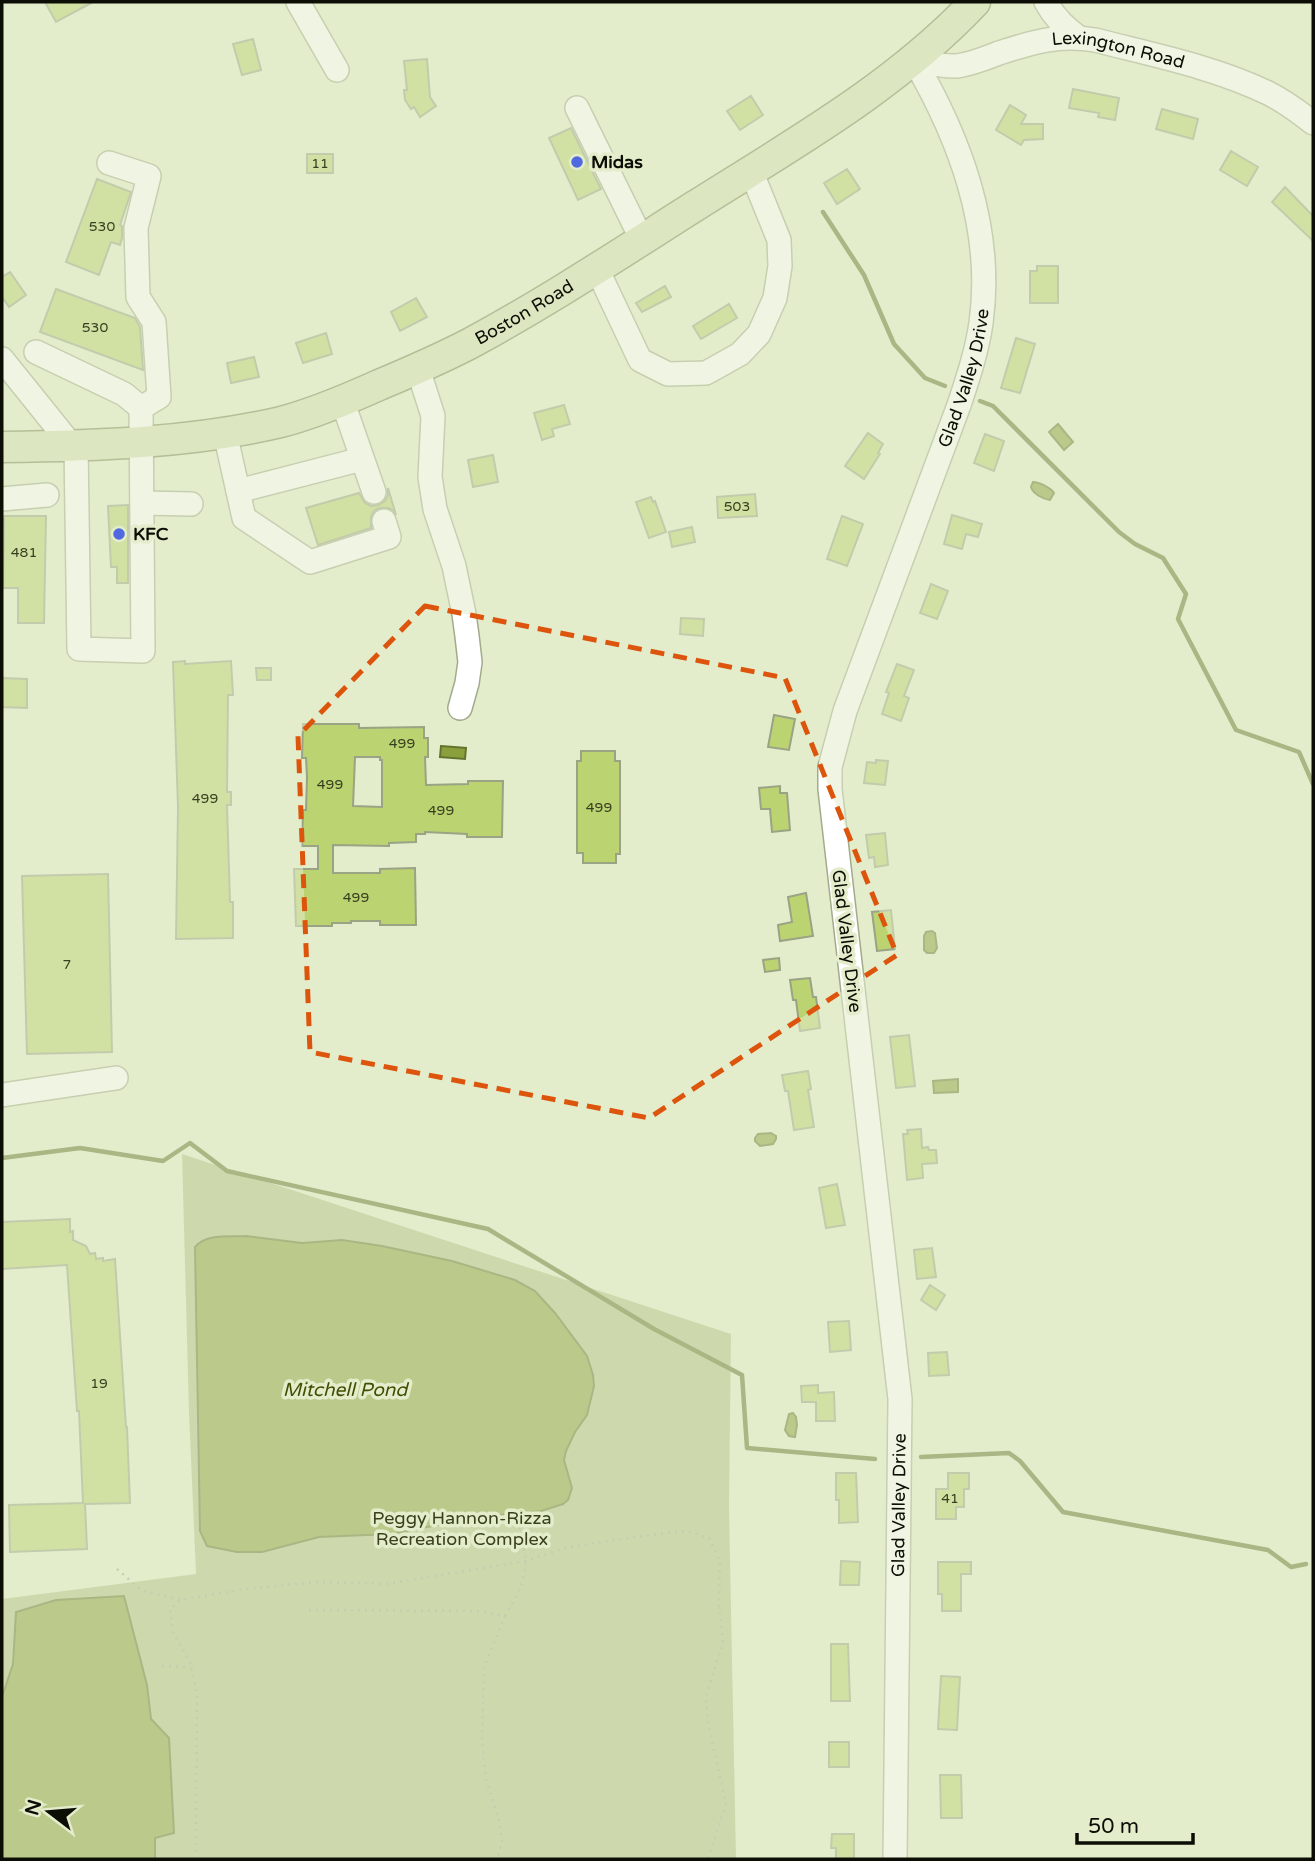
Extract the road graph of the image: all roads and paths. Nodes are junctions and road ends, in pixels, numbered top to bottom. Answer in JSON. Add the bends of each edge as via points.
{"nodes":[{"id":1,"x":298,"y":2,"type":"edge"},
{"id":2,"x":975,"y":2,"type":"edge"},
{"id":3,"x":1046,"y":2,"type":"edge"},
{"id":4,"x":1078,"y":37,"type":"junction"},
{"id":5,"x":914,"y":60,"type":"junction"},
{"id":6,"x":337,"y":70,"type":"dead end"},
{"id":7,"x":577,"y":108,"type":"dead end"},
{"id":8,"x":1313,"y":123,"type":"edge"},
{"id":9,"x":108,"y":163,"type":"dead end"},
{"id":10,"x":751,"y":171,"type":"junction"},
{"id":11,"x":642,"y":240,"type":"junction"},
{"id":12,"x":597,"y":269,"type":"junction"},
{"id":13,"x":36,"y":352,"type":"dead end"},
{"id":14,"x":2,"y":359,"type":"edge"},
{"id":15,"x":418,"y":369,"type":"junction"},
{"id":16,"x":342,"y":400,"type":"junction"},
{"id":17,"x":141,"y":408,"type":"junction"},
{"id":18,"x":225,"y":433,"type":"junction"},
{"id":19,"x":142,"y":441,"type":"junction"},
{"id":20,"x":74,"y":446,"type":"junction"},
{"id":21,"x":2,"y":447,"type":"edge"},
{"id":22,"x":362,"y":459,"type":"junction"},
{"id":23,"x":238,"y":491,"type":"junction"},
{"id":24,"x":374,"y":492,"type":"dead end"},
{"id":25,"x":47,"y":495,"type":"dead end"},
{"id":26,"x":2,"y":499,"type":"edge"},
{"id":27,"x":142,"y":503,"type":"junction"},
{"id":28,"x":191,"y":504,"type":"dead end"},
{"id":29,"x":384,"y":521,"type":"dead end"},
{"id":30,"x":460,"y":708,"type":"dead end"},
{"id":31,"x":116,"y":1078,"type":"dead end"},
{"id":32,"x":2,"y":1095,"type":"edge"},
{"id":33,"x":517,"y":1520,"type":"dead end"},
{"id":34,"x":525,"y":1561,"type":"junction"},
{"id":35,"x":117,"y":1569,"type":"dead end"},
{"id":36,"x":180,"y":1600,"type":"junction"},
{"id":37,"x":309,"y":1610,"type":"dead end"},
{"id":38,"x":505,"y":1616,"type":"junction"},
{"id":39,"x":162,"y":1666,"type":"dead end"},
{"id":40,"x":191,"y":1667,"type":"junction"},
{"id":41,"x":196,"y":1859,"type":"edge"},
{"id":42,"x":497,"y":1859,"type":"edge"},
{"id":43,"x":708,"y":1859,"type":"edge"},
{"id":44,"x":895,"y":1859,"type":"edge"}],
"edges":[{"from":1,"to":6,"type":"street"},
{"from":2,"to":5,"type":"main road","name":"Boston Road"},
{"from":3,"to":4,"type":"street","via":[[1054,16]]},
{"from":4,"to":5,"type":"street","name":"Lexington Road","via":[[1044,39],[956,66]]},
{"from":4,"to":8,"type":"street","name":"Lexington Road","via":[[1251,85]]},
{"from":5,"to":10,"type":"main road","name":"Boston Road"},
{"from":5,"to":44,"type":"street","name":"Glad Valley Drive","via":[[951,132],[969,182],[982,250],[981,324],[959,405],[845,710],[830,767],[900,1399]]},
{"from":7,"to":11,"type":"street"},
{"from":9,"to":17,"type":"street","via":[[149,176],[136,228],[138,297],[154,322],[159,397]]},
{"from":10,"to":11,"type":"main road","name":"Boston Road"},
{"from":10,"to":12,"type":"street","via":[[779,240],[780,266],[775,298],[759,334],[740,354],[706,373],[668,374],[640,360]]},
{"from":11,"to":12,"type":"main road","name":"Boston Road"},
{"from":12,"to":15,"type":"main road","name":"Boston Road"},
{"from":13,"to":17,"type":"street","via":[[124,394]]},
{"from":14,"to":20,"type":"street"},
{"from":15,"to":16,"type":"main road","name":"Boston Road"},
{"from":15,"to":30,"type":"street","via":[[433,416],[430,477],[435,509],[456,575],[467,636],[470,662]]},
{"from":16,"to":18,"type":"main road","name":"Boston Road","via":[[284,421]]},
{"from":16,"to":22,"type":"street"},
{"from":17,"to":19,"type":"street"},
{"from":18,"to":19,"type":"main road","name":"Boston Road"},
{"from":18,"to":23,"type":"street"},
{"from":19,"to":20,"type":"main road","name":"Boston Road"},
{"from":19,"to":27,"type":"street"},
{"from":20,"to":21,"type":"main road","name":"Boston Road"},
{"from":20,"to":27,"type":"street","via":[[79,649],[143,652]]},
{"from":22,"to":23,"type":"street"},
{"from":22,"to":24,"type":"street"},
{"from":23,"to":29,"type":"street","via":[[244,518],[310,562],[389,537]]},
{"from":25,"to":26,"type":"street"},
{"from":27,"to":28,"type":"street"},
{"from":31,"to":32,"type":"street"},
{"from":33,"to":34,"type":"path"},
{"from":34,"to":36,"type":"path","via":[[387,1584],[316,1582]]},
{"from":34,"to":38,"type":"path","via":[[519,1590]]},
{"from":34,"to":43,"type":"path","via":[[569,1547],[650,1535],[687,1531],[709,1538],[720,1561],[723,1642],[706,1696],[726,1803]]},
{"from":35,"to":36,"type":"path","via":[[141,1590]]},
{"from":36,"to":40,"type":"path","via":[[170,1609],[171,1621]]},
{"from":37,"to":38,"type":"path","via":[[477,1611]]},
{"from":38,"to":42,"type":"path","via":[[484,1667],[486,1779],[502,1841]]},
{"from":39,"to":40,"type":"path"},
{"from":40,"to":41,"type":"path","via":[[197,1692]]}]}
